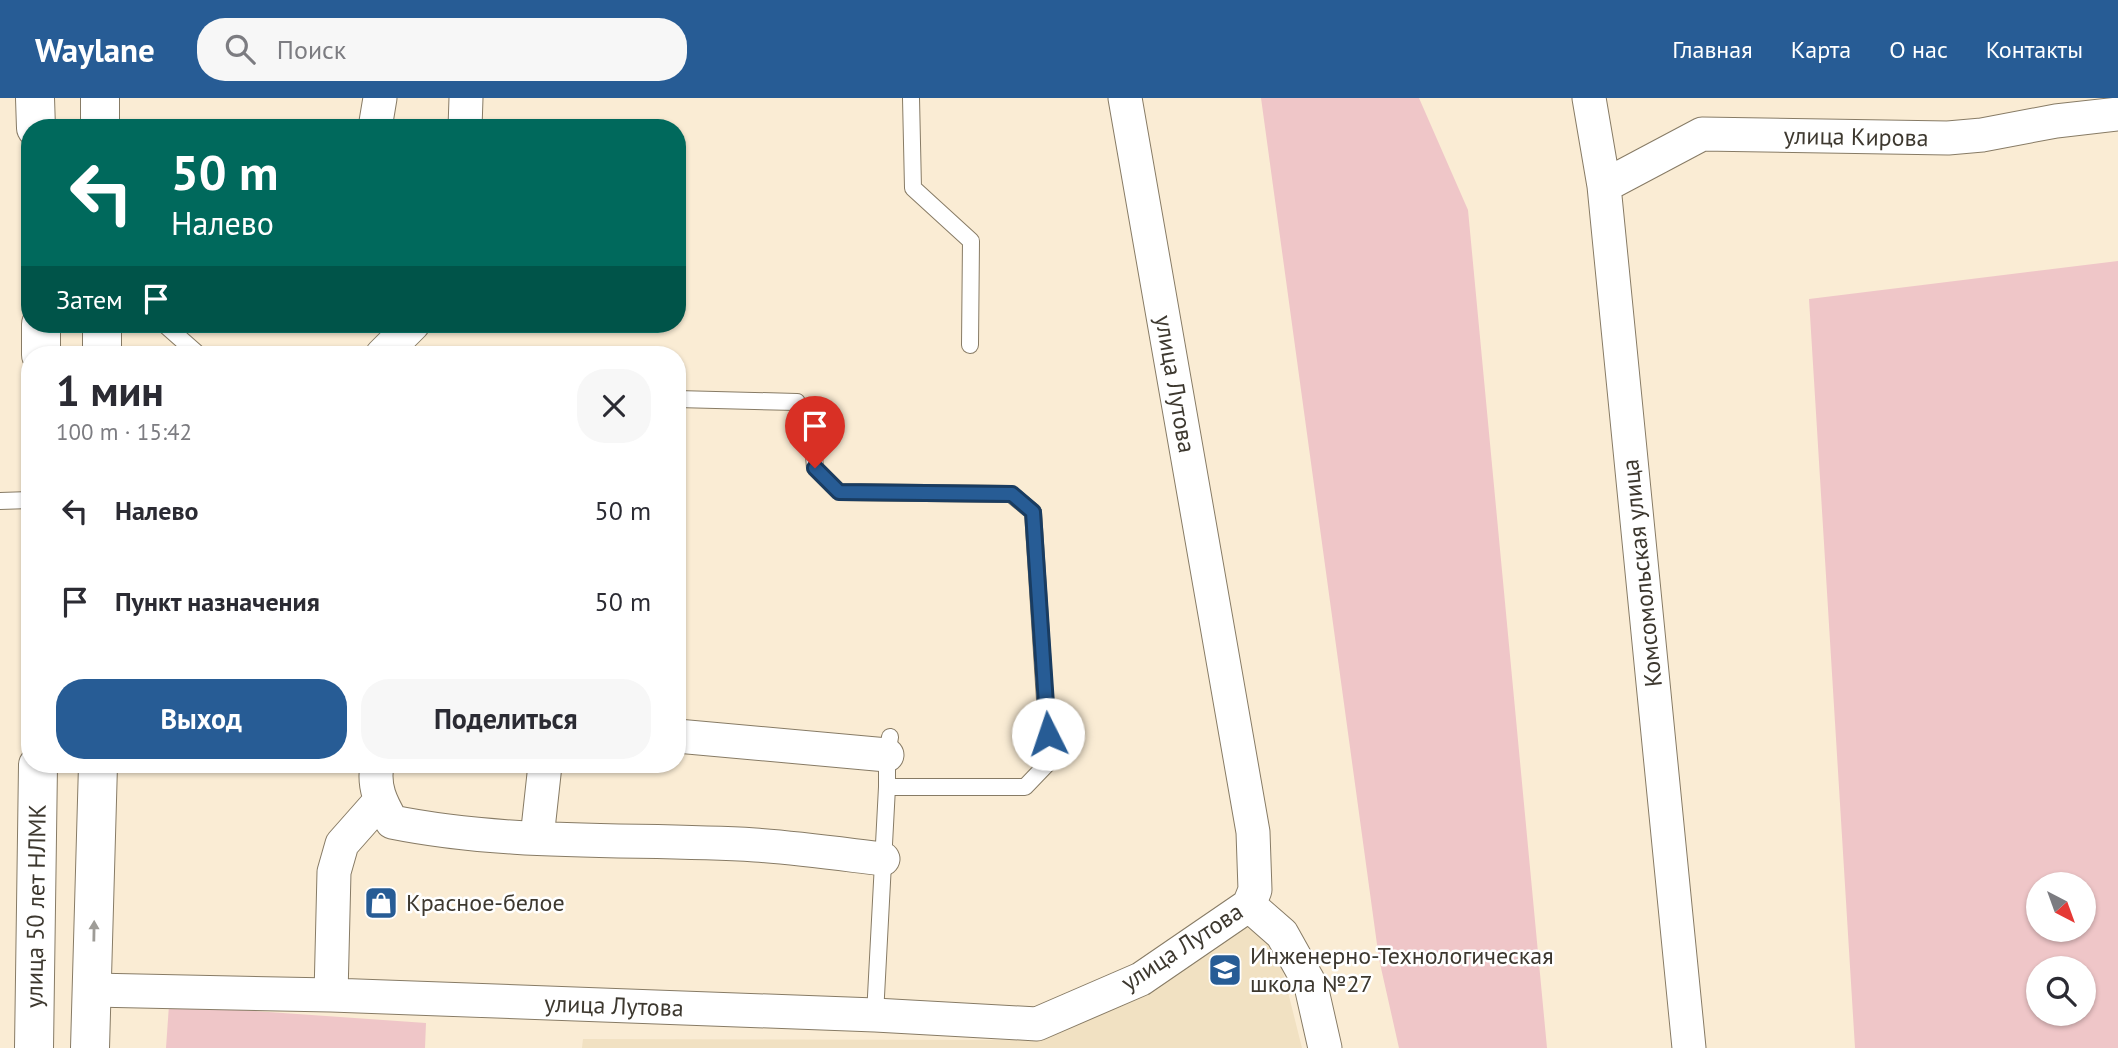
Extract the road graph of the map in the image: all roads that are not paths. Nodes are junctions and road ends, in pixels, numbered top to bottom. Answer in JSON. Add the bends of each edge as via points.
{"nodes":[{"id":1,"x":36,"y":98,"type":"edge"},
{"id":2,"x":100,"y":98,"type":"edge"},
{"id":3,"x":380,"y":98,"type":"edge"},
{"id":4,"x":466,"y":98,"type":"edge"},
{"id":5,"x":911,"y":98,"type":"edge"},
{"id":6,"x":1125,"y":98,"type":"edge"},
{"id":7,"x":1589,"y":98,"type":"edge"},
{"id":8,"x":2118,"y":114,"type":"edge"},
{"id":9,"x":36,"y":119,"type":"edge"},
{"id":10,"x":100,"y":119,"type":"edge"},
{"id":11,"x":376,"y":119,"type":"edge"},
{"id":12,"x":465,"y":119,"type":"edge"},
{"id":13,"x":1604,"y":186,"type":"junction"},
{"id":14,"x":174,"y":333,"type":"edge"},
{"id":15,"x":404,"y":333,"type":"edge"},
{"id":16,"x":970,"y":345,"type":"dead end"},
{"id":17,"x":189,"y":346,"type":"edge"},
{"id":18,"x":391,"y":346,"type":"edge"},
{"id":19,"x":686,"y":399,"type":"edge"},
{"id":20,"x":21,"y":500,"type":"edge"},
{"id":21,"x":0,"y":501,"type":"edge"},
{"id":22,"x":686,"y":736,"type":"edge"},
{"id":23,"x":888,"y":746,"type":"joint"},
{"id":24,"x":38,"y":773,"type":"edge"},
{"id":25,"x":98,"y":773,"type":"edge"},
{"id":26,"x":376,"y":773,"type":"edge"},
{"id":27,"x":544,"y":773,"type":"edge"},
{"id":28,"x":887,"y":787,"type":"junction"},
{"id":29,"x":380,"y":801,"type":"junction"},
{"id":30,"x":537,"y":838,"type":"junction"},
{"id":31,"x":883,"y":859,"type":"junction"},
{"id":32,"x":1249,"y":905,"type":"junction"},
{"id":33,"x":93,"y":990,"type":"junction"},
{"id":34,"x":331,"y":995,"type":"junction"},
{"id":35,"x":875,"y":1015,"type":"junction"},
{"id":36,"x":34,"y":1048,"type":"edge"},
{"id":37,"x":90,"y":1048,"type":"edge"},
{"id":38,"x":1325,"y":1048,"type":"edge"},
{"id":39,"x":1689,"y":1048,"type":"edge"}],
"edges":[{"from":1,"to":9,"type":"main road"},
{"from":2,"to":10,"type":"main road"},
{"from":3,"to":11,"type":"street"},
{"from":4,"to":12,"type":"street"},
{"from":5,"to":16,"type":"lane","via":[[912,188],[971,241]]},
{"from":6,"to":32,"type":"street","name":"улица Лутова","via":[[1253,832],[1255,890]]},
{"from":7,"to":13,"type":"street","name":"Комсомольская улица"},
{"from":8,"to":13,"type":"street","name":"улица Кирова","via":[[1948,138],[1702,134]]},
{"from":13,"to":39,"type":"street","name":"Комсомольская улица"},
{"from":14,"to":17,"type":"lane"},
{"from":15,"to":18,"type":"street"},
{"from":19,"to":28,"type":"lane","via":[[797,401],[813,430],[815,468],[839,492],[1012,494],[1033,512],[1049,762],[1025,786]]},
{"from":20,"to":21,"type":"lane"},
{"from":22,"to":23,"type":"street"},
{"from":23,"to":28,"type":"lane"},
{"from":24,"to":36,"type":"main road","name":"улица 50 лет НЛМК"},
{"from":33,"to":25,"type":"main road","one_way":true},
{"from":26,"to":29,"type":"street"},
{"from":27,"to":30,"type":"street"},
{"from":28,"to":31,"type":"lane"},
{"from":29,"to":30,"type":"street","via":[[392,822],[436,831]]},
{"from":29,"to":34,"type":"street","via":[[342,844],[334,872]]},
{"from":30,"to":31,"type":"street","via":[[756,845]]},
{"from":31,"to":35,"type":"lane"},
{"from":32,"to":35,"type":"street","name":"улица Лутова","via":[[1141,979],[1037,1024]]},
{"from":32,"to":38,"type":"street","via":[[1282,934],[1311,986]]},
{"from":33,"to":34,"type":"street","name":"улица Лутова"},
{"from":33,"to":37,"type":"main road"},
{"from":34,"to":35,"type":"street","name":"улица Лутова"}]}
